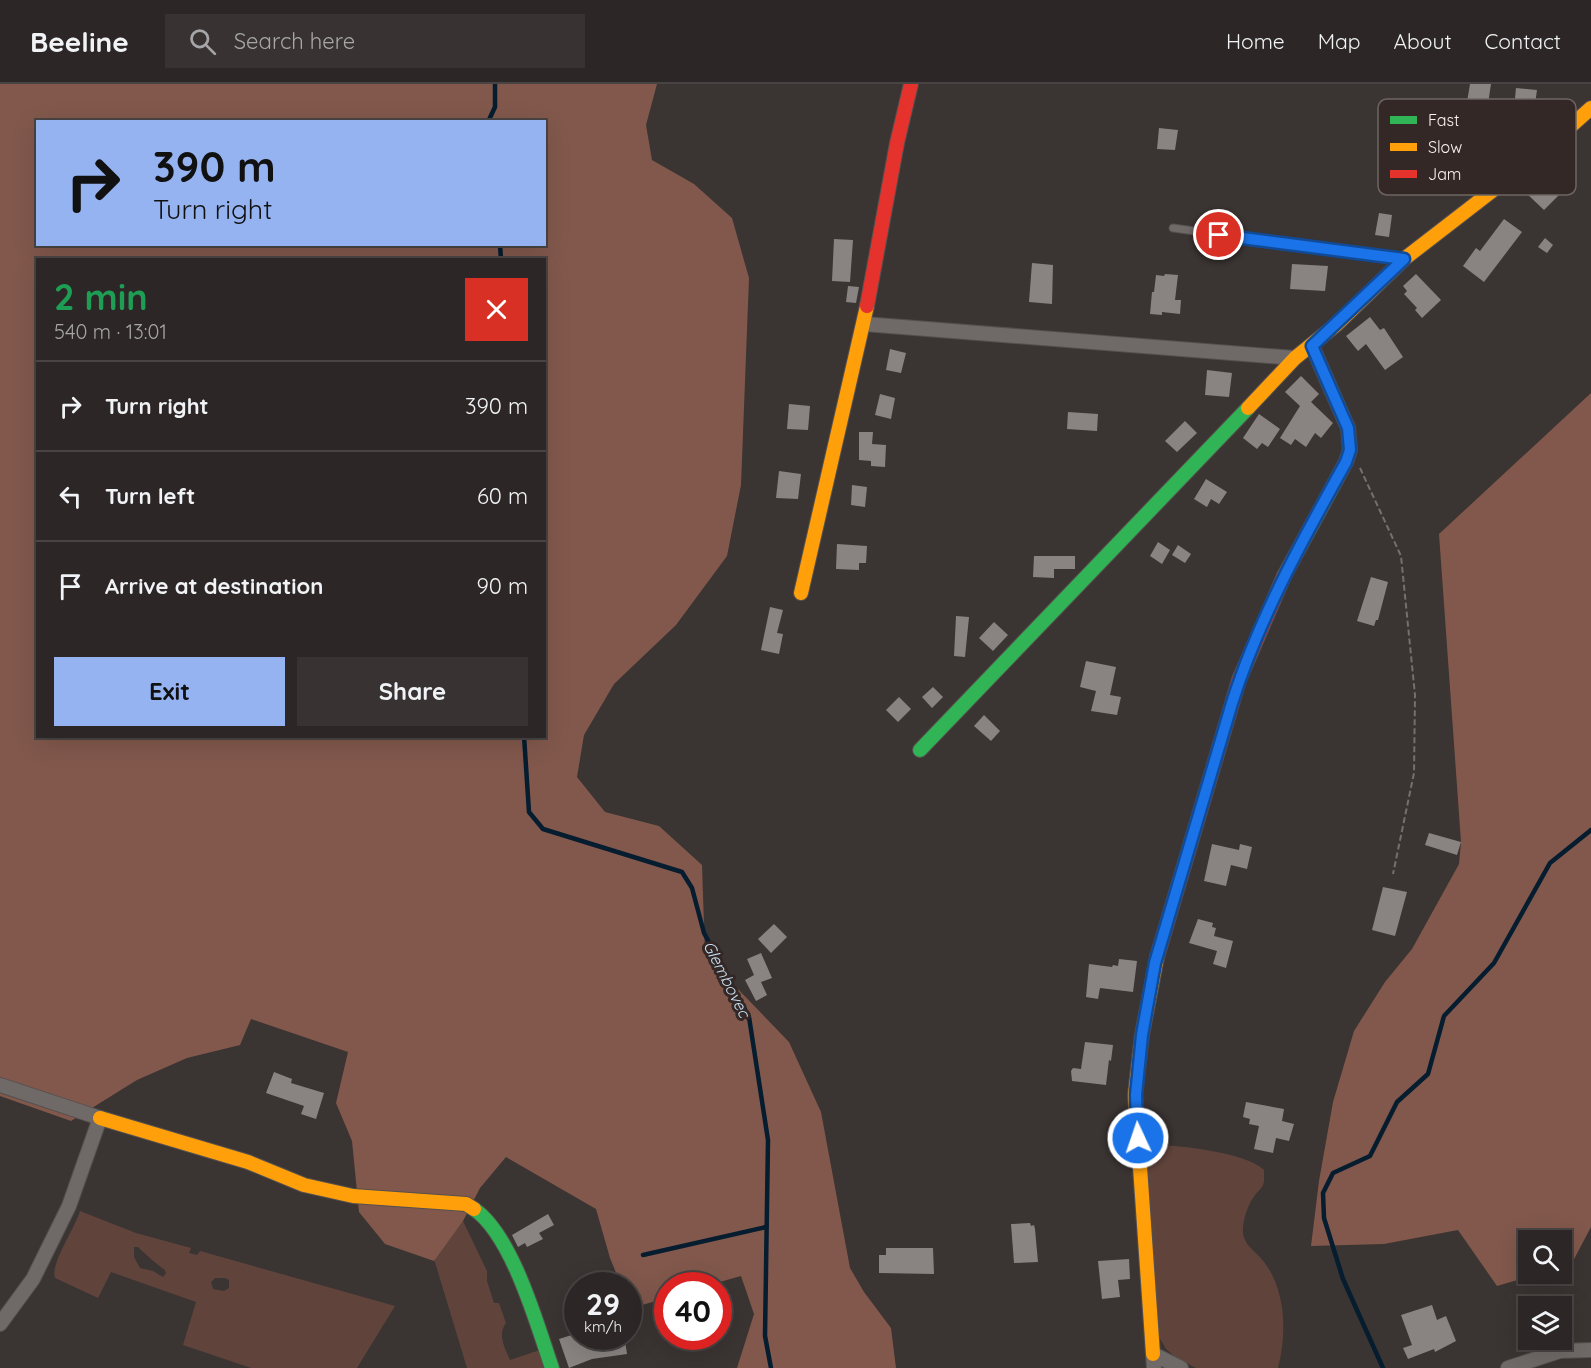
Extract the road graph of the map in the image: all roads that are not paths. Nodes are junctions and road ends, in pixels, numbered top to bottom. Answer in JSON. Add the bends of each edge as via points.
{"nodes":[{"id":1,"x":911,"y":84,"type":"edge"},
{"id":2,"x":1591,"y":108,"type":"edge"},
{"id":3,"x":1576,"y":121,"type":"edge"},
{"id":4,"x":1487,"y":195,"type":"edge"},
{"id":5,"x":1173,"y":228,"type":"dead end"},
{"id":6,"x":1404,"y":259,"type":"junction"},
{"id":7,"x":864,"y":324,"type":"junction"},
{"id":8,"x":1312,"y":346,"type":"junction"},
{"id":9,"x":1295,"y":358,"type":"junction"},
{"id":10,"x":801,"y":593,"type":"dead end"},
{"id":11,"x":920,"y":750,"type":"dead end"},
{"id":12,"x":0,"y":1085,"type":"edge"},
{"id":13,"x":100,"y":1118,"type":"junction"},
{"id":14,"x":0,"y":1324,"type":"edge"},
{"id":15,"x":1591,"y":1338,"type":"edge"},
{"id":16,"x":1591,"y":1350,"type":"edge"},
{"id":17,"x":1573,"y":1351,"type":"junction"},
{"id":18,"x":1153,"y":1361,"type":"edge"},
{"id":19,"x":552,"y":1368,"type":"edge"},
{"id":20,"x":1181,"y":1368,"type":"edge"},
{"id":21,"x":1508,"y":1368,"type":"edge"}],
"edges":[{"from":1,"to":7,"type":"street"},
{"from":2,"to":3,"type":"street"},
{"from":4,"to":6,"type":"street"},
{"from":5,"to":6,"type":"lane"},
{"from":6,"to":8,"type":"street"},
{"from":7,"to":9,"type":"street"},
{"from":7,"to":10,"type":"street"},
{"from":8,"to":9,"type":"street"},
{"from":8,"to":18,"type":"street","via":[[1348,428],[1350,450],[1283,578],[1239,680],[1155,963],[1142,1035],[1136,1095]]},
{"from":9,"to":11,"type":"street"},
{"from":12,"to":13,"type":"street"},
{"from":13,"to":14,"type":"street","via":[[59,1227],[33,1279]]},
{"from":13,"to":19,"type":"street","via":[[248,1162],[304,1185],[353,1196],[466,1204],[484,1216],[500,1238],[527,1293]]},
{"from":15,"to":17,"type":"street"},
{"from":16,"to":17,"type":"street"},
{"from":17,"to":21,"type":"street","via":[[1560,1351]]},
{"from":18,"to":20,"type":"street"}]}
